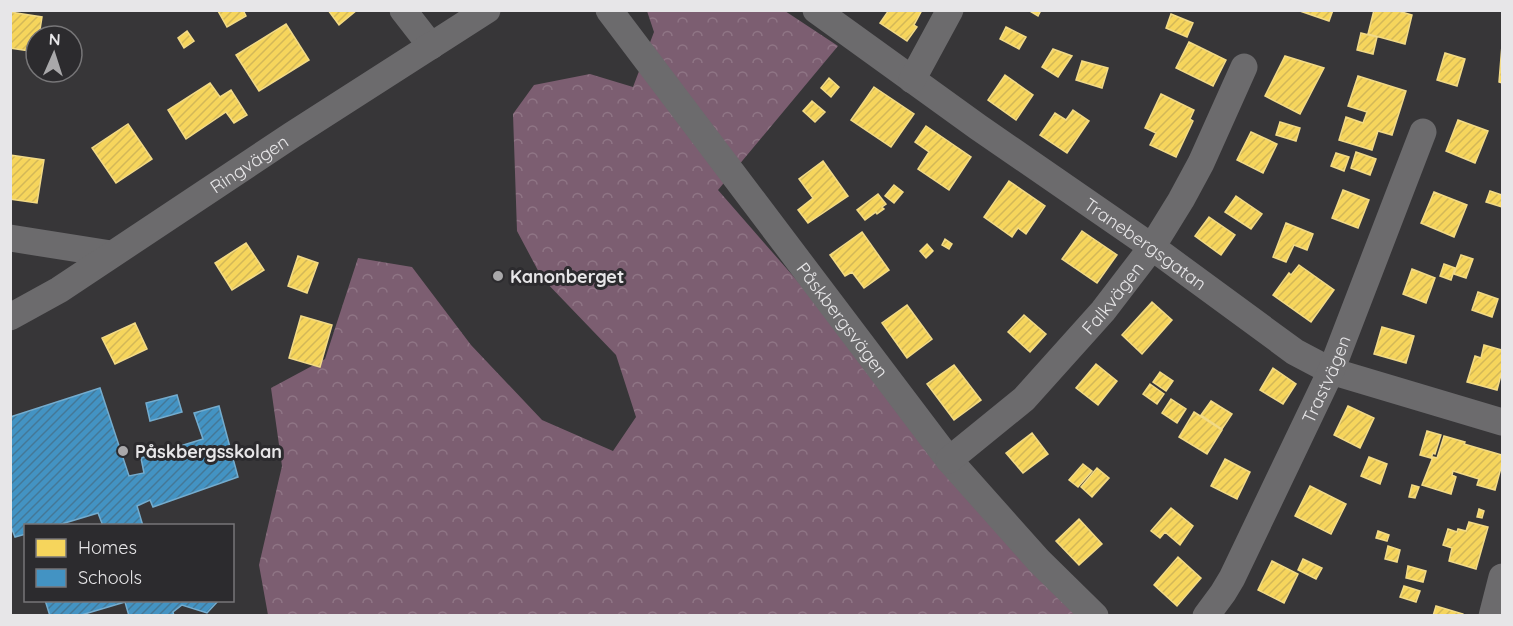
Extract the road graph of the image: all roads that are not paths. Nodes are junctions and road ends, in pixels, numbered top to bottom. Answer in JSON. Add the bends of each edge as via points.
{"nodes":[{"id":1,"x":403,"y":10,"type":"edge"},
{"id":2,"x":487,"y":10,"type":"edge"},
{"id":3,"x":609,"y":10,"type":"edge"},
{"id":4,"x":816,"y":10,"type":"edge"},
{"id":5,"x":950,"y":10,"type":"edge"},
{"id":6,"x":431,"y":46,"type":"junction"},
{"id":7,"x":1244,"y":67,"type":"dead end"},
{"id":8,"x":912,"y":80,"type":"junction"},
{"id":9,"x":1423,"y":132,"type":"dead end"},
{"id":10,"x":10,"y":238,"type":"edge"},
{"id":11,"x":1152,"y":247,"type":"junction"},
{"id":12,"x":111,"y":254,"type":"junction"},
{"id":13,"x":10,"y":316,"type":"edge"},
{"id":14,"x":1331,"y":371,"type":"junction"},
{"id":15,"x":1503,"y":422,"type":"edge"},
{"id":16,"x":949,"y":460,"type":"junction"},
{"id":17,"x":1503,"y":577,"type":"edge"},
{"id":18,"x":1095,"y":615,"type":"edge"},
{"id":19,"x":1206,"y":615,"type":"edge"},
{"id":20,"x":1492,"y":615,"type":"edge"}],
"edges":[{"from":1,"to":6,"type":"street"},
{"from":2,"to":6,"type":"street","name":"Ringvägen"},
{"from":3,"to":16,"type":"street","name":"Påskbergsvägen"},
{"from":4,"to":8,"type":"street","name":"Tranebergsgatan"},
{"from":5,"to":8,"type":"street"},
{"from":6,"to":12,"type":"street","name":"Ringvägen"},
{"from":7,"to":11,"type":"street","name":"Falkvägen","via":[[1201,163]]},
{"from":8,"to":11,"type":"street","name":"Tranebergsgatan"},
{"from":9,"to":14,"type":"street","name":"Trastvägen"},
{"from":10,"to":12,"type":"street"},
{"from":11,"to":14,"type":"street","name":"Tranebergsgatan","via":[[1295,352]]},
{"from":11,"to":16,"type":"street","name":"Falkvägen","via":[[1047,375],[1006,415]]},
{"from":12,"to":13,"type":"street","name":"Ringvägen","via":[[59,290]]},
{"from":14,"to":15,"type":"street","name":"Tranebergsgatan"},
{"from":14,"to":19,"type":"street","name":"Trastvägen","via":[[1232,578]]},
{"from":16,"to":18,"type":"street","name":"Påskbergsvägen","via":[[1039,561]]},
{"from":17,"to":20,"type":"street"}]}
